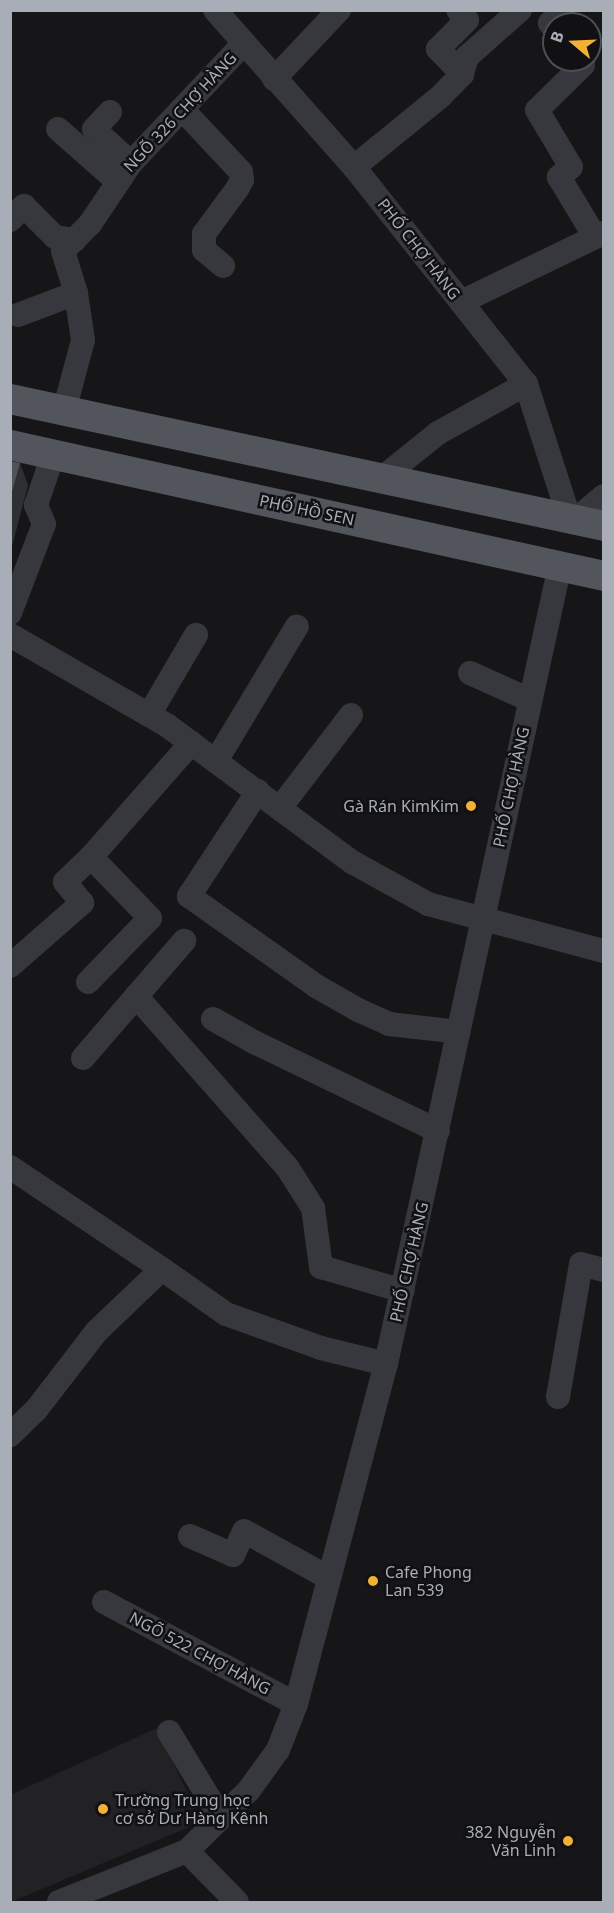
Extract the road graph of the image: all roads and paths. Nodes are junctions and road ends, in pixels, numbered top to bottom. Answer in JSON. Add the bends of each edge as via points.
{"nodes":[{"id":1,"x":339,"y":10,"type":"edge"},
{"id":2,"x":458,"y":10,"type":"edge"},
{"id":3,"x":520,"y":10,"type":"edge"},
{"id":4,"x":217,"y":11,"type":"edge"},
{"id":5,"x":244,"y":43,"type":"junction"},
{"id":6,"x":576,"y":72,"type":"edge"},
{"id":7,"x":462,"y":74,"type":"junction"},
{"id":8,"x":274,"y":79,"type":"junction"},
{"id":9,"x":182,"y":109,"type":"junction"},
{"id":10,"x":110,"y":112,"type":"dead end"},
{"id":11,"x":58,"y":129,"type":"dead end"},
{"id":12,"x":354,"y":167,"type":"junction"},
{"id":13,"x":124,"y":172,"type":"junction"},
{"id":14,"x":10,"y":220,"type":"edge"},
{"id":15,"x":599,"y":235,"type":"edge"},
{"id":16,"x":75,"y":240,"type":"junction"},
{"id":17,"x":223,"y":266,"type":"dead end"},
{"id":18,"x":76,"y":293,"type":"junction"},
{"id":19,"x":461,"y":302,"type":"junction"},
{"id":20,"x":18,"y":315,"type":"dead end"},
{"id":21,"x":526,"y":384,"type":"junction"},
{"id":22,"x":10,"y":399,"type":"edge"},
{"id":23,"x":64,"y":411,"type":"junction"},
{"id":24,"x":10,"y":445,"type":"edge"},
{"id":25,"x":53,"y":455,"type":"junction"},
{"id":26,"x":382,"y":478,"type":"junction"},
{"id":27,"x":603,"y":496,"type":"edge"},
{"id":28,"x":572,"y":520,"type":"junction"},
{"id":29,"x":603,"y":526,"type":"edge"},
{"id":30,"x":560,"y":565,"type":"junction"},
{"id":31,"x":603,"y":576,"type":"edge"},
{"id":32,"x":10,"y":613,"type":"edge"},
{"id":33,"x":297,"y":626,"type":"dead end"},
{"id":34,"x":10,"y":635,"type":"edge"},
{"id":35,"x":196,"y":635,"type":"dead end"},
{"id":36,"x":470,"y":673,"type":"dead end"},
{"id":37,"x":530,"y":700,"type":"junction"},
{"id":38,"x":149,"y":715,"type":"junction"},
{"id":39,"x":351,"y":715,"type":"dead end"},
{"id":40,"x":191,"y":743,"type":"junction"},
{"id":41,"x":216,"y":761,"type":"junction"},
{"id":42,"x":258,"y":791,"type":"junction"},
{"id":43,"x":280,"y":808,"type":"junction"},
{"id":44,"x":91,"y":857,"type":"junction"},
{"id":45,"x":483,"y":918,"type":"junction"},
{"id":46,"x":184,"y":941,"type":"dead end"},
{"id":47,"x":603,"y":951,"type":"edge"},
{"id":48,"x":10,"y":966,"type":"edge"},
{"id":49,"x":88,"y":982,"type":"dead end"},
{"id":50,"x":136,"y":996,"type":"junction"},
{"id":51,"x":213,"y":1019,"type":"dead end"},
{"id":52,"x":459,"y":1032,"type":"junction"},
{"id":53,"x":83,"y":1058,"type":"dead end"},
{"id":54,"x":438,"y":1131,"type":"junction"},
{"id":55,"x":10,"y":1167,"type":"edge"},
{"id":56,"x":162,"y":1269,"type":"junction"},
{"id":57,"x":603,"y":1270,"type":"edge"},
{"id":58,"x":403,"y":1291,"type":"junction"},
{"id":59,"x":386,"y":1364,"type":"junction"},
{"id":60,"x":558,"y":1397,"type":"dead end"},
{"id":61,"x":10,"y":1435,"type":"edge"},
{"id":62,"x":190,"y":1536,"type":"dead end"},
{"id":63,"x":329,"y":1578,"type":"junction"},
{"id":64,"x":104,"y":1602,"type":"dead end"},
{"id":65,"x":296,"y":1704,"type":"junction"},
{"id":66,"x":169,"y":1732,"type":"dead end"},
{"id":67,"x":221,"y":1818,"type":"junction"},
{"id":68,"x":187,"y":1851,"type":"junction"},
{"id":69,"x":98,"y":1895,"type":"edge"},
{"id":70,"x":59,"y":1902,"type":"edge"},
{"id":71,"x":237,"y":1902,"type":"edge"}],
"edges":[{"from":1,"to":8,"type":"street"},
{"from":2,"to":7,"type":"street","via":[[467,20],[438,49]]},
{"from":3,"to":7,"type":"street","via":[[467,57]]},
{"from":4,"to":5,"type":"street","name":"PHỐ CHỢ HÀNG"},
{"from":5,"to":8,"type":"street","name":"PHỐ CHỢ HÀNG"},
{"from":5,"to":9,"type":"street","name":"NGÕ 326 CHỢ HÀNG"},
{"from":6,"to":15,"type":"street","via":[[537,110],[571,167],[559,177]]},
{"from":7,"to":12,"type":"street"},
{"from":8,"to":12,"type":"street","name":"PHỐ CHỢ HÀNG"},
{"from":9,"to":13,"type":"street","name":"NGÕ 326 CHỢ HÀNG"},
{"from":9,"to":17,"type":"street","via":[[241,172],[237,189],[204,234],[204,250]]},
{"from":10,"to":13,"type":"street","via":[[94,129]]},
{"from":11,"to":13,"type":"street"},
{"from":12,"to":19,"type":"street","name":"PHỐ CHỢ HÀNG"},
{"from":13,"to":16,"type":"street","name":"NGÕ 326 CHỢ HÀNG"},
{"from":14,"to":16,"type":"street","via":[[24,206],[55,237]]},
{"from":15,"to":19,"type":"street"},
{"from":16,"to":18,"type":"street","name":"NGÕ 326 CHỢ HÀNG","via":[[63,251]]},
{"from":18,"to":20,"type":"street"},
{"from":18,"to":23,"type":"street","name":"NGÕ 326 CHỢ HÀNG","via":[[84,340]]},
{"from":19,"to":21,"type":"street","name":"PHỐ CHỢ HÀNG"},
{"from":21,"to":26,"type":"street","via":[[438,433]]},
{"from":21,"to":28,"type":"street","name":"PHỐ CHỢ HÀNG"},
{"from":22,"to":23,"type":"main road"},
{"from":23,"to":26,"type":"main road"},
{"from":24,"to":25,"type":"main road","name":"PHỐ HỒ SEN"},
{"from":25,"to":30,"type":"main road","name":"PHỐ HỒ SEN"},
{"from":25,"to":32,"type":"street","via":[[36,505],[44,524]]},
{"from":26,"to":28,"type":"main road","via":[[483,497]]},
{"from":27,"to":28,"type":"street"},
{"from":28,"to":29,"type":"main road"},
{"from":30,"to":31,"type":"main road","name":"PHỐ HỒ SEN"},
{"from":30,"to":37,"type":"street","name":"PHỐ CHỢ HÀNG"},
{"from":33,"to":41,"type":"street"},
{"from":34,"to":38,"type":"street"},
{"from":35,"to":38,"type":"street"},
{"from":36,"to":37,"type":"street"},
{"from":37,"to":45,"type":"street","name":"PHỐ CHỢ HÀNG"},
{"from":38,"to":40,"type":"street"},
{"from":39,"to":43,"type":"street"},
{"from":40,"to":41,"type":"street"},
{"from":40,"to":44,"type":"street"},
{"from":41,"to":42,"type":"street"},
{"from":42,"to":43,"type":"street"},
{"from":42,"to":52,"type":"street","via":[[189,896],[316,986],[358,1010],[389,1024]]},
{"from":43,"to":45,"type":"street","via":[[352,862],[428,904]]},
{"from":44,"to":48,"type":"street","via":[[65,882],[82,903]]},
{"from":44,"to":49,"type":"street","via":[[150,918]]},
{"from":45,"to":47,"type":"street"},
{"from":45,"to":52,"type":"street","name":"PHỐ CHỢ HÀNG"},
{"from":46,"to":50,"type":"street"},
{"from":50,"to":53,"type":"street"},
{"from":50,"to":58,"type":"street","via":[[287,1167],[313,1208],[321,1267]]},
{"from":51,"to":54,"type":"street"},
{"from":52,"to":54,"type":"street","name":"PHỐ CHỢ HÀNG"},
{"from":54,"to":58,"type":"street","name":"PHỐ CHỢ HÀNG"},
{"from":55,"to":56,"type":"street"},
{"from":56,"to":59,"type":"street","via":[[226,1314],[321,1348]]},
{"from":56,"to":61,"type":"street","via":[[96,1332],[36,1410]]},
{"from":57,"to":60,"type":"street","via":[[581,1264]]},
{"from":58,"to":59,"type":"street","name":"PHỐ CHỢ HÀNG"},
{"from":59,"to":63,"type":"street","name":"PHỐ CHỢ HÀNG"},
{"from":62,"to":63,"type":"street","via":[[233,1555],[244,1531]]},
{"from":63,"to":65,"type":"street","name":"PHỐ CHỢ HÀNG"},
{"from":64,"to":65,"type":"street","name":"NGÕ 522 CHỢ HÀNG"},
{"from":65,"to":67,"type":"street","name":"PHỐ CHỢ HÀNG","via":[[278,1750],[249,1790]]},
{"from":66,"to":67,"type":"street"},
{"from":67,"to":68,"type":"street","name":"PHỐ CHỢ HÀNG"},
{"from":68,"to":69,"type":"street"},
{"from":68,"to":71,"type":"street"},
{"from":69,"to":70,"type":"street"}]}
